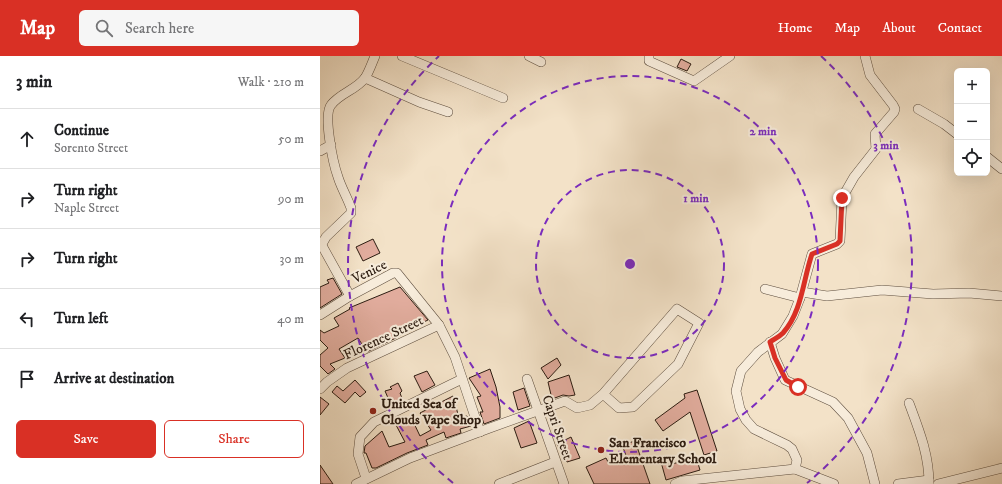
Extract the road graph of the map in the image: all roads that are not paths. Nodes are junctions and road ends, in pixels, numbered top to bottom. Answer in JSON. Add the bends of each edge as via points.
{"nodes":[{"id":1,"x":375,"y":56,"type":"edge"},
{"id":2,"x":402,"y":56,"type":"edge"},
{"id":3,"x":529,"y":56,"type":"edge"},
{"id":4,"x":649,"y":56,"type":"edge"},
{"id":5,"x":728,"y":56,"type":"edge"},
{"id":6,"x":865,"y":56,"type":"edge"},
{"id":7,"x":540,"y":62,"type":"dead end"},
{"id":8,"x":365,"y":78,"type":"junction"},
{"id":9,"x":503,"y":98,"type":"dead end"},
{"id":10,"x":918,"y":109,"type":"dead end"},
{"id":11,"x":448,"y":112,"type":"dead end"},
{"id":12,"x":954,"y":132,"type":"edge"},
{"id":13,"x":331,"y":145,"type":"junction"},
{"id":14,"x":320,"y":151,"type":"edge"},
{"id":15,"x":990,"y":159,"type":"edge"},
{"id":16,"x":1002,"y":169,"type":"edge"},
{"id":17,"x":321,"y":243,"type":"edge"},
{"id":18,"x":765,"y":289,"type":"dead end"},
{"id":19,"x":801,"y":295,"type":"junction"},
{"id":20,"x":350,"y":296,"type":"junction"},
{"id":21,"x":1002,"y":296,"type":"edge"},
{"id":22,"x":320,"y":315,"type":"edge"},
{"id":23,"x":439,"y":325,"type":"junction"},
{"id":24,"x":770,"y":342,"type":"junction"},
{"id":25,"x":527,"y":378,"type":"dead end"},
{"id":26,"x":462,"y":379,"type":"junction"},
{"id":27,"x":320,"y":389,"type":"edge"},
{"id":28,"x":603,"y":394,"type":"junction"},
{"id":29,"x":909,"y":403,"type":"dead end"},
{"id":30,"x":538,"y":410,"type":"junction"},
{"id":31,"x":480,"y":432,"type":"junction"},
{"id":32,"x":556,"y":462,"type":"junction"},
{"id":33,"x":1002,"y":468,"type":"edge"},
{"id":34,"x":795,"y":469,"type":"junction"},
{"id":35,"x":366,"y":478,"type":"junction"},
{"id":36,"x":932,"y":483,"type":"edge"},
{"id":37,"x":356,"y":484,"type":"edge"},
{"id":38,"x":499,"y":484,"type":"edge"},
{"id":39,"x":564,"y":484,"type":"edge"},
{"id":40,"x":675,"y":484,"type":"edge"},
{"id":41,"x":834,"y":484,"type":"edge"},
{"id":42,"x":875,"y":484,"type":"edge"},
{"id":43,"x":898,"y":484,"type":"edge"}],
"edges":[{"from":1,"to":8,"type":"street"},
{"from":2,"to":9,"type":"street"},
{"from":3,"to":7,"type":"street"},
{"from":4,"to":5,"type":"street","via":[[649,61],[694,81]]},
{"from":6,"to":19,"type":"street","via":[[870,75],[895,109],[875,134],[876,149],[854,177],[842,198],[840,241],[812,254]]},
{"from":8,"to":11,"type":"street"},
{"from":8,"to":13,"type":"street","via":[[330,105],[327,114]]},
{"from":10,"to":12,"type":"street"},
{"from":13,"to":14,"type":"street"},
{"from":13,"to":17,"type":"street","via":[[338,178],[351,212]]},
{"from":15,"to":16,"type":"street"},
{"from":17,"to":20,"type":"street"},
{"from":18,"to":19,"type":"street"},
{"from":19,"to":21,"type":"street","via":[[827,296],[882,290]]},
{"from":19,"to":24,"type":"street","via":[[794,316],[782,334]]},
{"from":20,"to":22,"type":"street","name":"Venice"},
{"from":20,"to":23,"type":"street","name":"Venice","via":[[397,273]]},
{"from":23,"to":26,"type":"street","via":[[455,357]]},
{"from":23,"to":27,"type":"street","name":"Florence Street","via":[[347,368]]},
{"from":24,"to":34,"type":"street","via":[[741,372],[736,391],[740,409],[746,420],[754,428],[787,445],[797,460]]},
{"from":24,"to":42,"type":"street","via":[[786,380],[833,402],[848,418],[867,453]]},
{"from":25,"to":30,"type":"street","name":"Capri Street"},
{"from":26,"to":31,"type":"street"},
{"from":26,"to":35,"type":"street","via":[[374,422],[360,437],[358,454]]},
{"from":28,"to":28,"type":"street","via":[[677,309],[699,323],[678,364],[633,406],[619,408]]},
{"from":28,"to":30,"type":"street","via":[[590,405],[577,408],[566,401]]},
{"from":29,"to":36,"type":"street","via":[[924,443]]},
{"from":30,"to":31,"type":"street"},
{"from":30,"to":32,"type":"street","name":"Capri Street"},
{"from":31,"to":35,"type":"street","via":[[410,458]]},
{"from":32,"to":38,"type":"street"},
{"from":32,"to":39,"type":"street","name":"Capri Street"},
{"from":33,"to":36,"type":"street"},
{"from":34,"to":40,"type":"street","via":[[682,481]]},
{"from":34,"to":41,"type":"street"},
{"from":35,"to":37,"type":"street"},
{"from":36,"to":43,"type":"street"}]}
